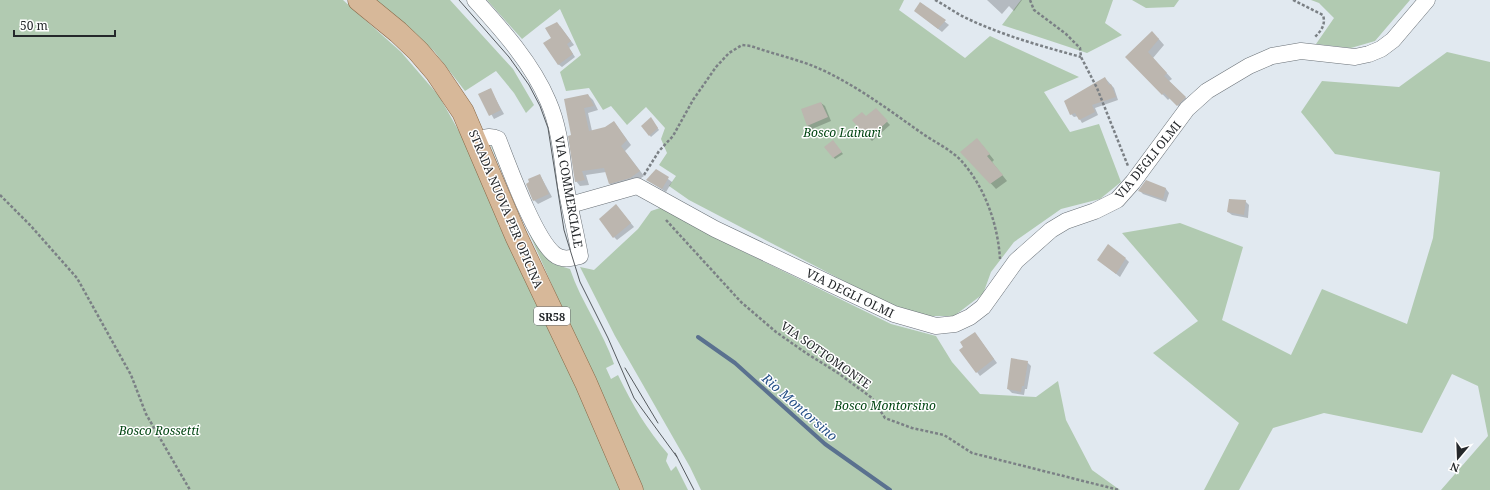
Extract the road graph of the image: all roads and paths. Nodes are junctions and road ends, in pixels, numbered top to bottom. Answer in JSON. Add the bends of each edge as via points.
{"nodes":[{"id":1,"x":359,"y":0,"type":"edge"},
{"id":2,"x":475,"y":0,"type":"edge"},
{"id":3,"x":935,"y":0,"type":"edge"},
{"id":4,"x":1030,"y":0,"type":"edge"},
{"id":5,"x":1293,"y":0,"type":"edge"},
{"id":6,"x":1428,"y":0,"type":"edge"},
{"id":7,"x":1301,"y":51,"type":"junction"},
{"id":8,"x":1081,"y":57,"type":"junction"},
{"id":9,"x":476,"y":140,"type":"junction"},
{"id":10,"x":1134,"y":182,"type":"junction"},
{"id":11,"x":637,"y":186,"type":"junction"},
{"id":12,"x":0,"y":195,"type":"edge"},
{"id":13,"x":570,"y":205,"type":"junction"},
{"id":14,"x":661,"y":214,"type":"dead end"},
{"id":15,"x":1000,"y":283,"type":"junction"},
{"id":16,"x":190,"y":490,"type":"edge"},
{"id":17,"x":632,"y":490,"type":"edge"},
{"id":18,"x":1119,"y":490,"type":"edge"}],
"edges":[{"from":1,"to":9,"type":"main road","name":"STRADA NUOVA PER OPICINA","number":"SR58","via":[[398,32],[436,72],[463,112]]},
{"from":2,"to":13,"type":"street","name":"VIA COMMERCIALE","via":[[516,49],[549,102],[560,142]]},
{"from":3,"to":8,"type":"path","via":[[963,17],[996,31]]},
{"from":4,"to":8,"type":"path","via":[[1034,10],[1080,48]]},
{"from":5,"to":7,"type":"path","via":[[1323,15],[1325,22],[1320,32]]},
{"from":6,"to":7,"type":"street","name":"VIA DEGLI OLMI","via":[[1393,40],[1369,54],[1355,57]]},
{"from":7,"to":10,"type":"street","name":"VIA DEGLI OLMI","via":[[1260,60],[1207,91],[1187,109]]},
{"from":8,"to":10,"type":"path","via":[[1097,88]]},
{"from":9,"to":13,"type":"street","name":"VIA COMMERCIALE","via":[[487,136],[498,139],[520,194],[543,240],[554,254],[571,259],[580,256]]},
{"from":9,"to":17,"type":"main road","name":"STRADA NUOVA PER OPICINA","number":"SR58","via":[[516,236],[598,410]]},
{"from":10,"to":15,"type":"street","name":"VIA DEGLI OLMI","via":[[1117,200],[1051,230],[1016,261]]},
{"from":11,"to":13,"type":"street"},
{"from":11,"to":15,"type":"street","name":"VIA DEGLI OLMI","via":[[700,221],[866,302],[924,323],[936,326],[955,324],[970,317],[984,307]]},
{"from":11,"to":15,"type":"path","via":[[659,151],[673,136],[693,100],[716,67],[729,53],[742,45],[751,46],[816,67],[850,85],[963,162],[980,189],[996,229]]},
{"from":12,"to":16,"type":"path","via":[[30,224],[77,278],[131,375],[146,414]]},
{"from":14,"to":18,"type":"path","name":"VIA SOTTOMONTE","via":[[740,302],[776,332],[872,398],[885,418],[944,436],[972,453]]}]}
